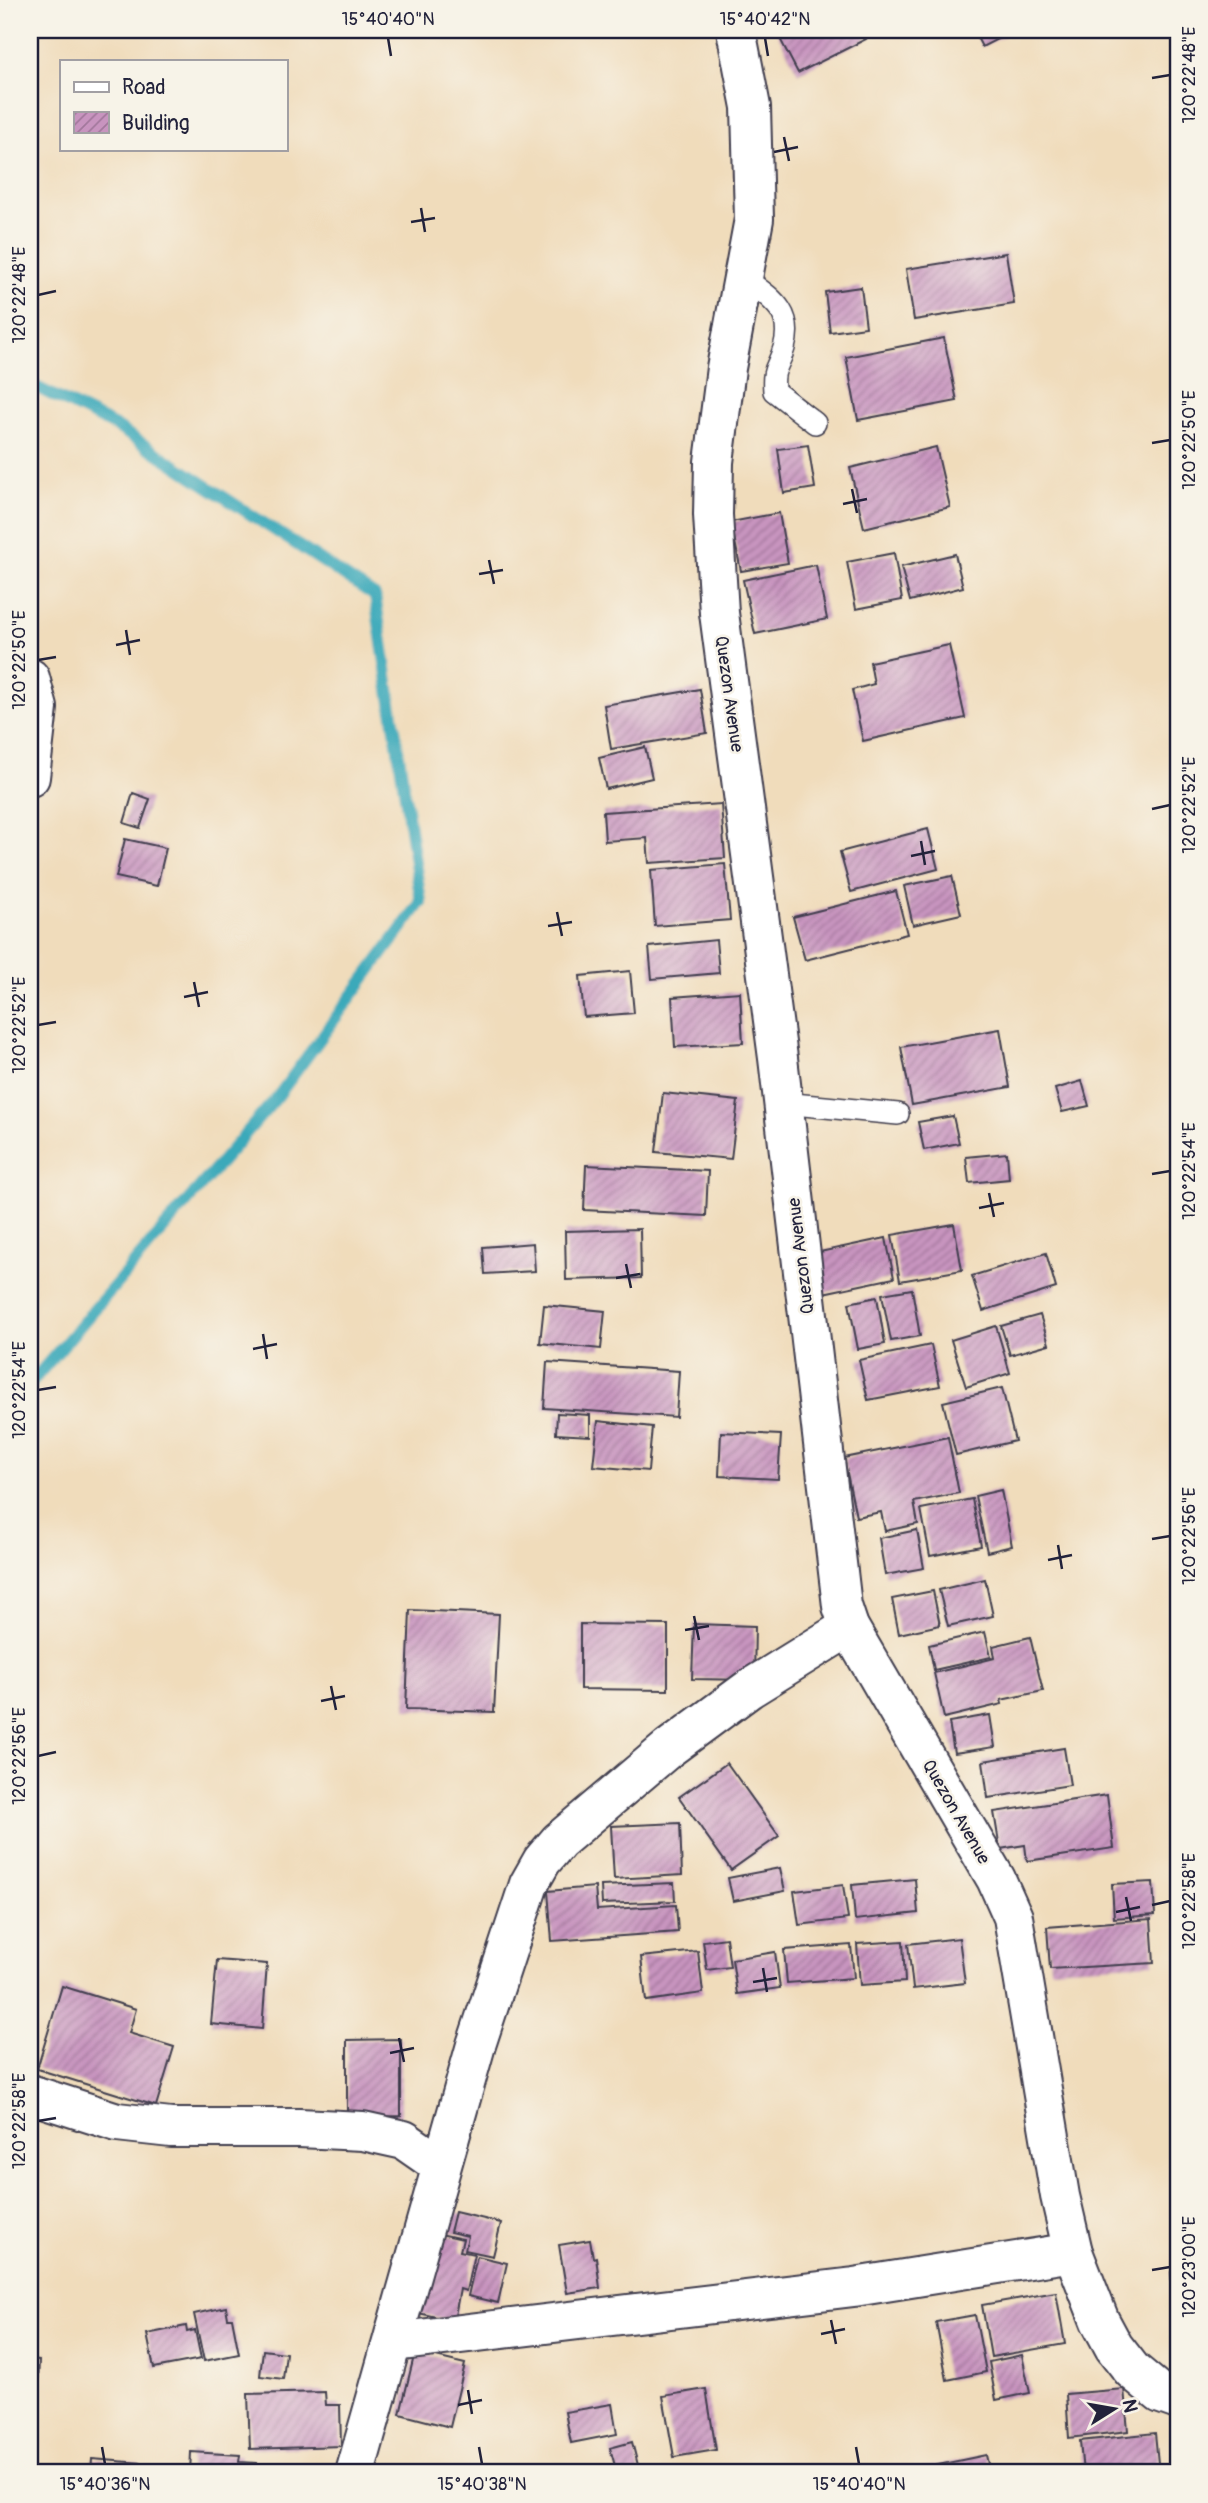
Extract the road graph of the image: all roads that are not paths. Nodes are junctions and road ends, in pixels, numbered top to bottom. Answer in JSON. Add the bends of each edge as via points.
{"nodes":[{"id":1,"x":736,"y":30,"type":"edge"},
{"id":2,"x":743,"y":277,"type":"junction"},
{"id":3,"x":816,"y":423,"type":"dead end"},
{"id":4,"x":30,"y":678,"type":"edge"},
{"id":5,"x":30,"y":777,"type":"edge"},
{"id":6,"x":783,"y":1103,"type":"junction"},
{"id":7,"x":898,"y":1114,"type":"dead end"},
{"id":8,"x":849,"y":1627,"type":"junction"},
{"id":9,"x":30,"y":2094,"type":"edge"},
{"id":10,"x":440,"y":2165,"type":"junction"},
{"id":11,"x":1073,"y":2252,"type":"junction"},
{"id":12,"x":394,"y":2342,"type":"junction"},
{"id":13,"x":1178,"y":2400,"type":"edge"},
{"id":14,"x":355,"y":2473,"type":"edge"}],
"edges":[{"from":1,"to":2,"type":"street","name":"Quezon Avenue","via":[[754,143],[754,219]]},
{"from":2,"to":3,"type":"lane","via":[[782,309],[787,332],[773,373],[774,391]]},
{"from":2,"to":6,"type":"street","name":"Quezon Avenue","via":[[718,418],[712,515],[719,613]]},
{"from":4,"to":5,"type":"street","via":[[38,708]]},
{"from":6,"to":7,"type":"lane"},
{"from":6,"to":8,"type":"street","name":"Quezon Avenue","via":[[842,1606]]},
{"from":8,"to":10,"type":"street","via":[[749,1689],[668,1748],[559,1840],[542,1861],[529,1884]]},
{"from":8,"to":11,"type":"street","name":"Quezon Avenue","via":[[996,1879],[1013,1917]]},
{"from":9,"to":10,"type":"street","via":[[117,2122],[171,2128],[363,2131],[404,2140]]},
{"from":10,"to":12,"type":"street"},
{"from":11,"to":12,"type":"street","via":[[854,2287]]},
{"from":11,"to":13,"type":"street","name":"Quezon Avenue","via":[[1114,2347],[1132,2370],[1161,2394]]},
{"from":12,"to":14,"type":"street"}]}
